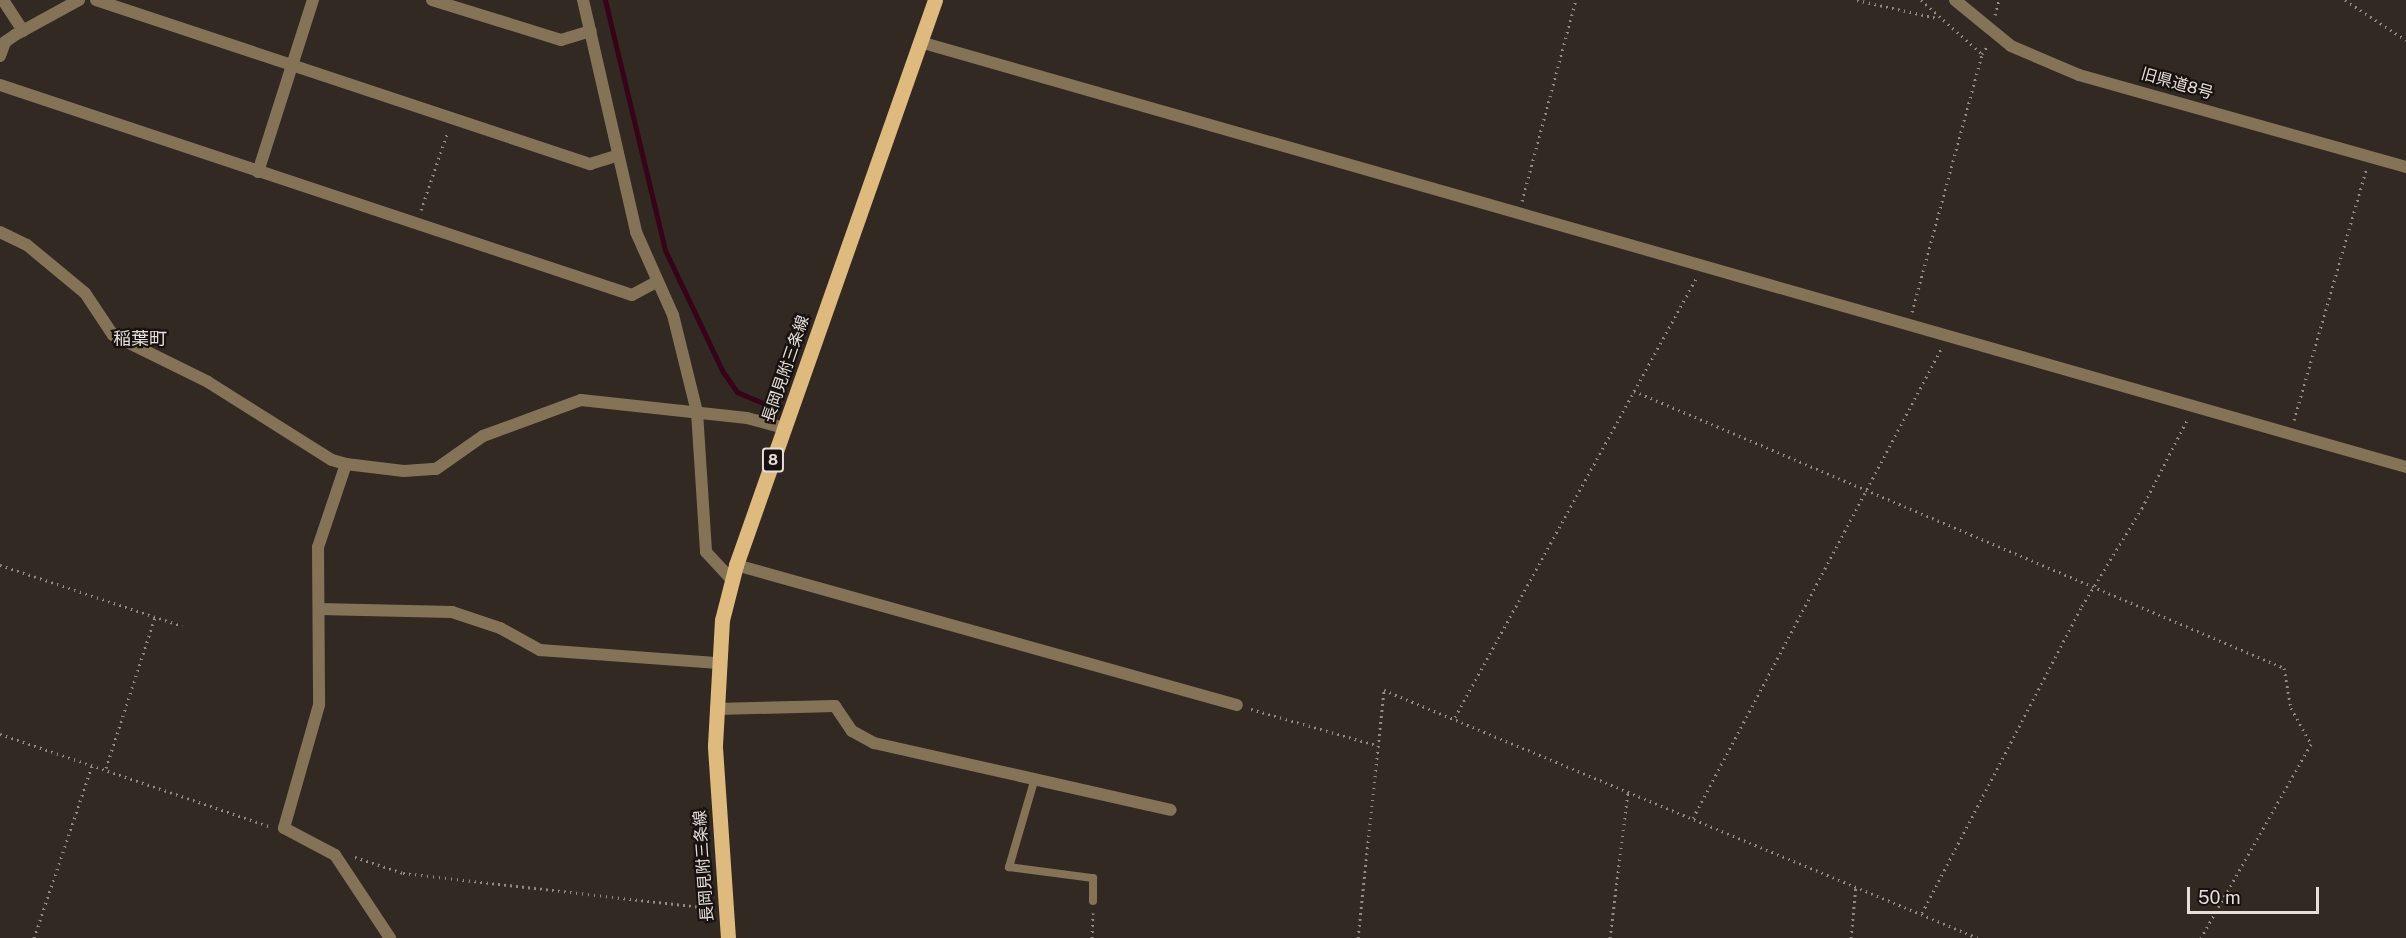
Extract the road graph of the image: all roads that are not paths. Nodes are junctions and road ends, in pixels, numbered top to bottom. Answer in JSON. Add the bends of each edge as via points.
{"nodes":[{"id":1,"x":3,"y":0,"type":"edge"},
{"id":2,"x":78,"y":0,"type":"edge"},
{"id":3,"x":96,"y":0,"type":"edge"},
{"id":4,"x":313,"y":0,"type":"edge"},
{"id":5,"x":432,"y":0,"type":"edge"},
{"id":6,"x":583,"y":0,"type":"edge"},
{"id":7,"x":935,"y":0,"type":"edge"},
{"id":8,"x":1955,"y":0,"type":"edge"},
{"id":9,"x":23,"y":31,"type":"junction"},
{"id":10,"x":591,"y":31,"type":"junction"},
{"id":11,"x":920,"y":42,"type":"junction"},
{"id":12,"x":0,"y":56,"type":"edge"},
{"id":13,"x":292,"y":66,"type":"junction"},
{"id":14,"x":0,"y":85,"type":"edge"},
{"id":15,"x":616,"y":156,"type":"junction"},
{"id":16,"x":2406,"y":167,"type":"edge"},
{"id":17,"x":258,"y":172,"type":"junction"},
{"id":18,"x":0,"y":232,"type":"edge"},
{"id":19,"x":656,"y":282,"type":"junction"},
{"id":20,"x":698,"y":412,"type":"junction"},
{"id":21,"x":784,"y":429,"type":"junction"},
{"id":22,"x":346,"y":464,"type":"junction"},
{"id":23,"x":2406,"y":467,"type":"edge"},
{"id":24,"x":734,"y":572,"type":"junction"},
{"id":25,"x":319,"y":609,"type":"junction"},
{"id":26,"x":716,"y":663,"type":"junction"},
{"id":27,"x":1237,"y":705,"type":"road end"},
{"id":28,"x":716,"y":709,"type":"junction"},
{"id":29,"x":1035,"y":778,"type":"junction"},
{"id":30,"x":1171,"y":810,"type":"dead end"},
{"id":31,"x":1093,"y":901,"type":"road end"},
{"id":32,"x":390,"y":938,"type":"edge"},
{"id":33,"x":728,"y":938,"type":"edge"}],
"edges":[{"from":1,"to":9,"type":"street"},
{"from":2,"to":9,"type":"street"},
{"from":3,"to":13,"type":"street"},
{"from":4,"to":13,"type":"street"},
{"from":5,"to":10,"type":"street","via":[[561,40]]},
{"from":6,"to":10,"type":"street"},
{"from":7,"to":11,"type":"main road","name":"長岡見附三条線","number":"8"},
{"from":8,"to":16,"type":"street","name":"旧県道8号","via":[[1991,31],[2034,58],[2079,75]]},
{"from":9,"to":12,"type":"street","via":[[5,42]]},
{"from":10,"to":15,"type":"street"},
{"from":11,"to":21,"type":"main road","name":"長岡見附三条線","number":"8"},
{"from":11,"to":23,"type":"street"},
{"from":13,"to":15,"type":"street","via":[[590,164]]},
{"from":13,"to":17,"type":"street"},
{"from":14,"to":17,"type":"street"},
{"from":15,"to":19,"type":"street","via":[[636,232]]},
{"from":17,"to":19,"type":"street","via":[[632,295]]},
{"from":18,"to":22,"type":"street","via":[[27,245],[85,293],[113,335],[208,382],[332,460]]},
{"from":19,"to":20,"type":"street","via":[[673,315]]},
{"from":20,"to":21,"type":"street","via":[[747,418]]},
{"from":20,"to":22,"type":"street","via":[[581,400],[483,436],[436,469],[404,471]]},
{"from":20,"to":24,"type":"street","via":[[706,552]]},
{"from":21,"to":24,"type":"main road","name":"長岡見附三条線","number":"8"},
{"from":22,"to":25,"type":"street","via":[[321,529]]},
{"from":24,"to":26,"type":"main road","name":"長岡見附三条線","number":"8"},
{"from":24,"to":27,"type":"street"},
{"from":25,"to":26,"type":"street","via":[[452,612],[500,628],[540,650]]},
{"from":25,"to":32,"type":"street","via":[[319,705],[284,828],[335,855]]},
{"from":26,"to":28,"type":"main road","name":"長岡見附三条線","number":"8"},
{"from":28,"to":29,"type":"street","via":[[835,706],[852,731],[874,743]]},
{"from":28,"to":33,"type":"main road","name":"長岡見附三条線","number":"8"},
{"from":29,"to":30,"type":"street"},
{"from":29,"to":31,"type":"lane","via":[[1009,867],[1093,878]]}]}
